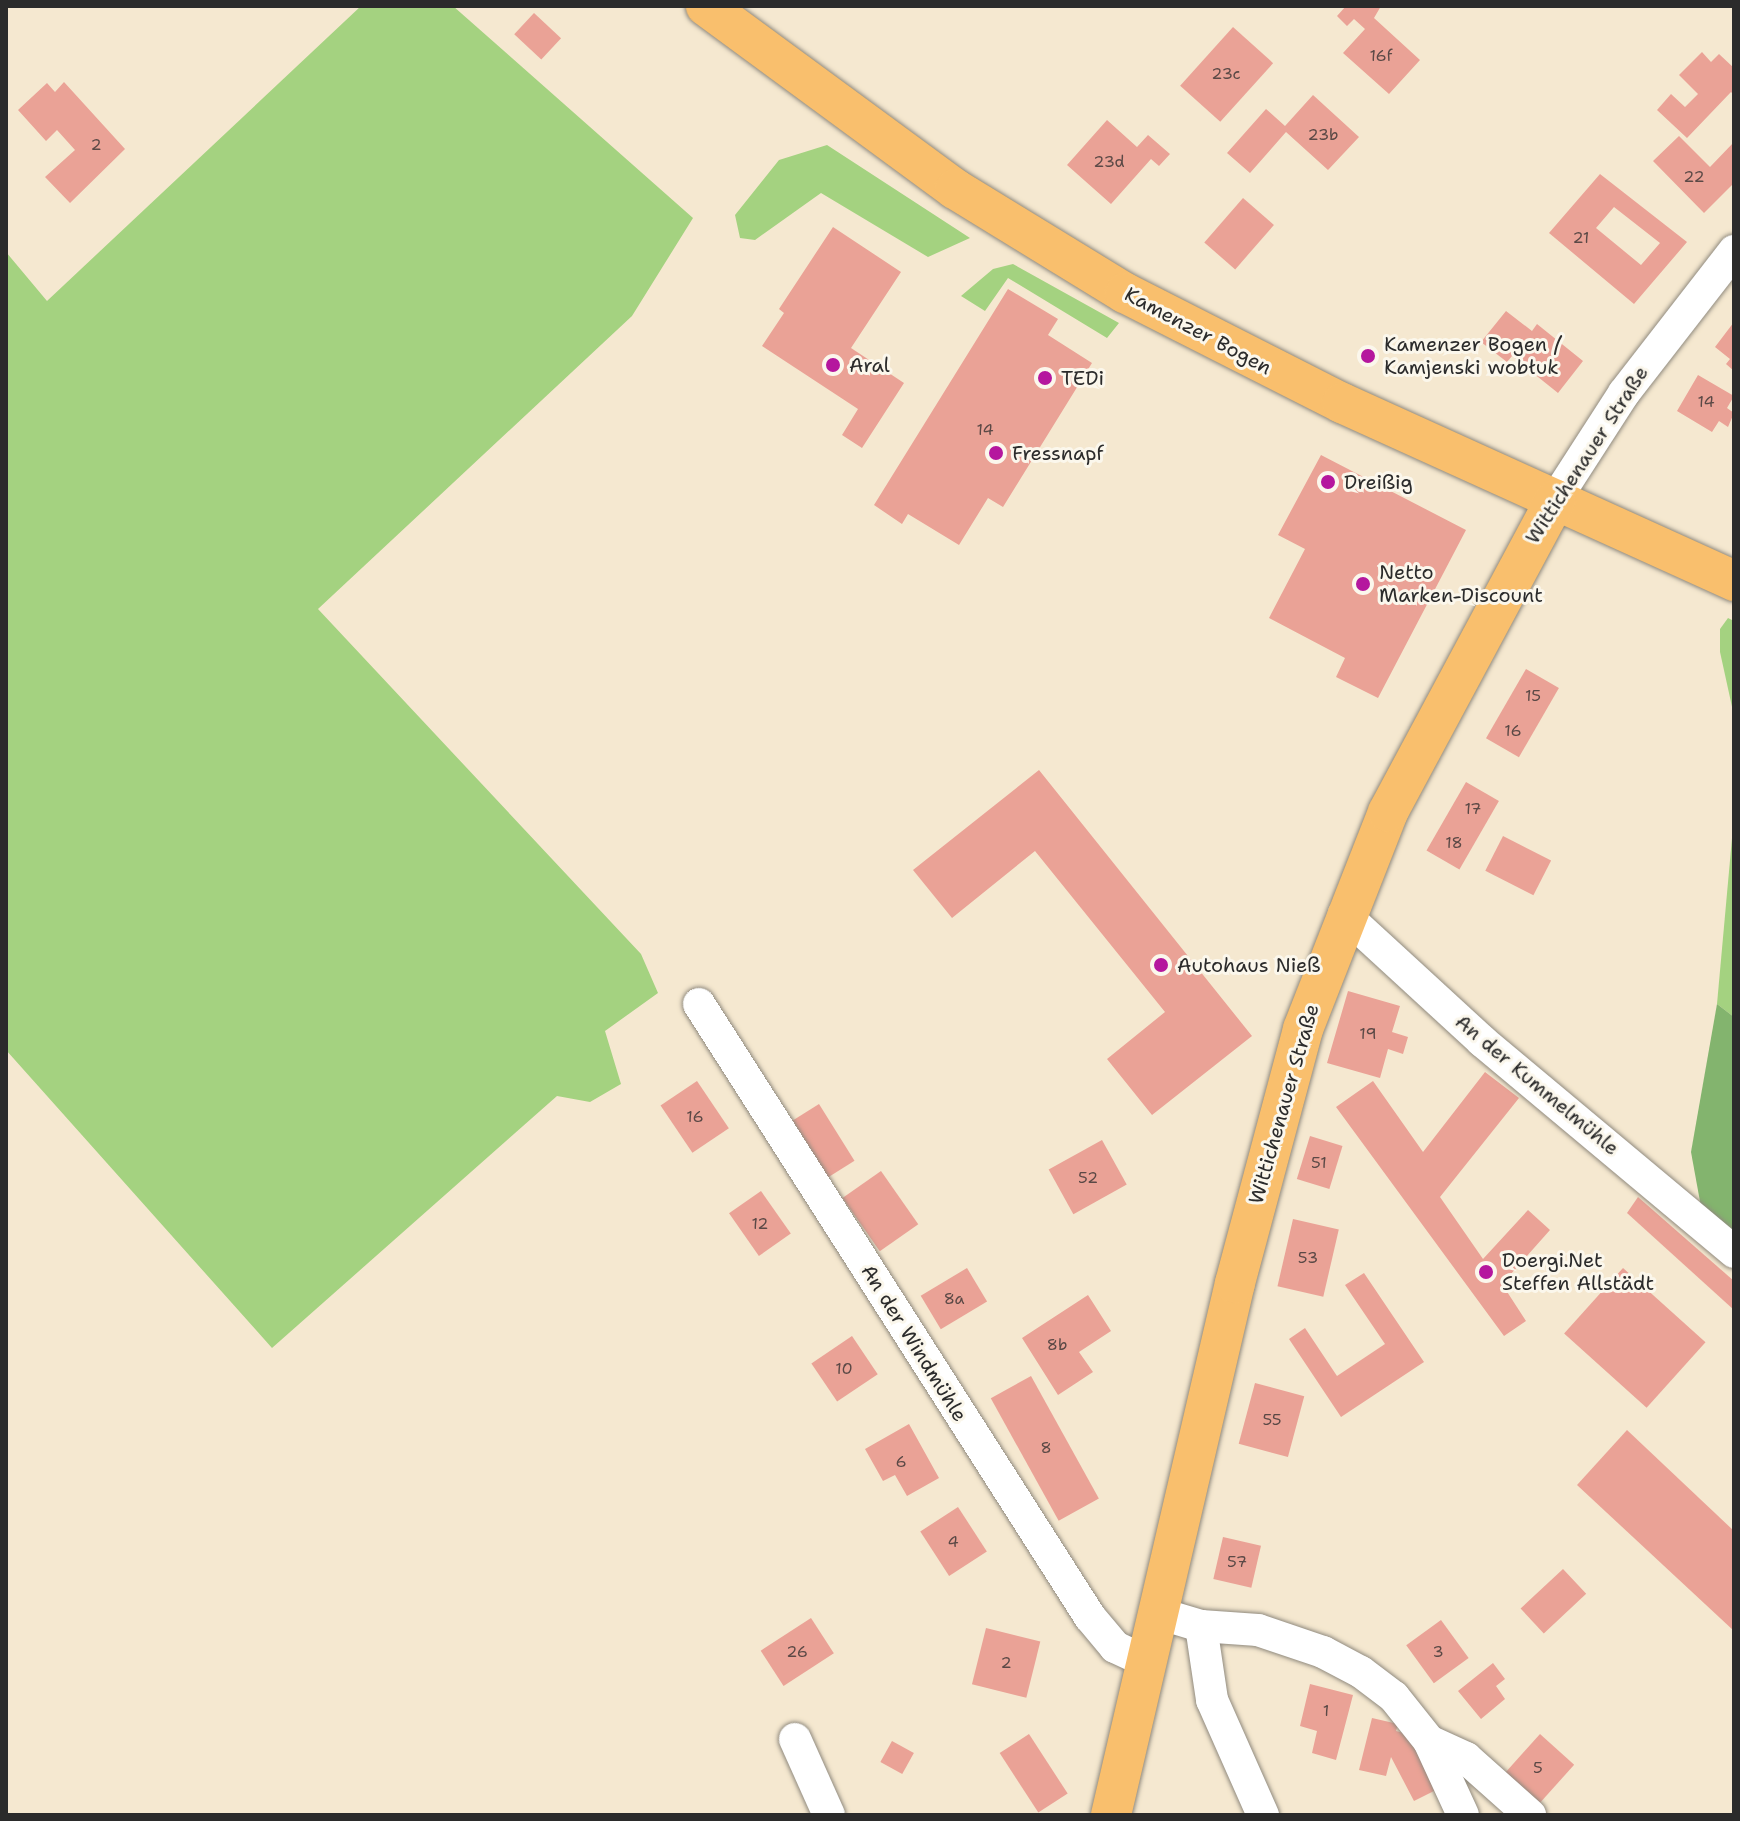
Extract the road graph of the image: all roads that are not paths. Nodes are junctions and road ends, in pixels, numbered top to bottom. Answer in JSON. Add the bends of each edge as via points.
{"nodes":[{"id":1,"x":706,"y":6,"type":"edge"},
{"id":2,"x":1734,"y":251,"type":"edge"},
{"id":3,"x":1555,"y":500,"type":"junction"},
{"id":4,"x":1734,"y":581,"type":"edge"},
{"id":5,"x":1344,"y":914,"type":"junction"},
{"id":6,"x":699,"y":1004,"type":"dead end"},
{"id":7,"x":1734,"y":1252,"type":"edge"},
{"id":8,"x":1161,"y":1614,"type":"junction"},
{"id":9,"x":1201,"y":1626,"type":"junction"},
{"id":10,"x":1149,"y":1663,"type":"junction"},
{"id":11,"x":795,"y":1739,"type":"dead end"},
{"id":12,"x":1429,"y":1741,"type":"junction"},
{"id":13,"x":829,"y":1815,"type":"edge"},
{"id":14,"x":1111,"y":1815,"type":"edge"},
{"id":15,"x":1263,"y":1815,"type":"edge"},
{"id":16,"x":1463,"y":1815,"type":"edge"},
{"id":17,"x":1530,"y":1815,"type":"edge"}],
"edges":[{"from":1,"to":3,"type":"main road","name":"Kamenzer Bogen","via":[[955,189],[1069,261],[1239,353]]},
{"from":2,"to":3,"type":"street","name":"Wittichenauer Straße","via":[[1624,393]]},
{"from":3,"to":4,"type":"main road","name":"Kamenzer Bogen"},
{"from":3,"to":5,"type":"main road","name":"Wittichenauer Straße","via":[[1388,812]]},
{"from":5,"to":7,"type":"street","name":"An der Kummelmühle","via":[[1482,1041]]},
{"from":5,"to":8,"type":"main road","name":"Wittichenauer Straße","via":[[1303,1029],[1251,1219]]},
{"from":6,"to":10,"type":"street","name":"An der Windmühle","via":[[1090,1617],[1115,1647]]},
{"from":8,"to":9,"type":"street"},
{"from":8,"to":10,"type":"main road","name":"Wittichenauer Straße"},
{"from":9,"to":12,"type":"street","via":[[1258,1630],[1323,1652],[1394,1697]]},
{"from":9,"to":15,"type":"street","via":[[1212,1700]]},
{"from":10,"to":14,"type":"main road","name":"Wittichenauer Straße"},
{"from":11,"to":13,"type":"street"},
{"from":12,"to":16,"type":"street"},
{"from":12,"to":17,"type":"street","via":[[1466,1758]]}]}
